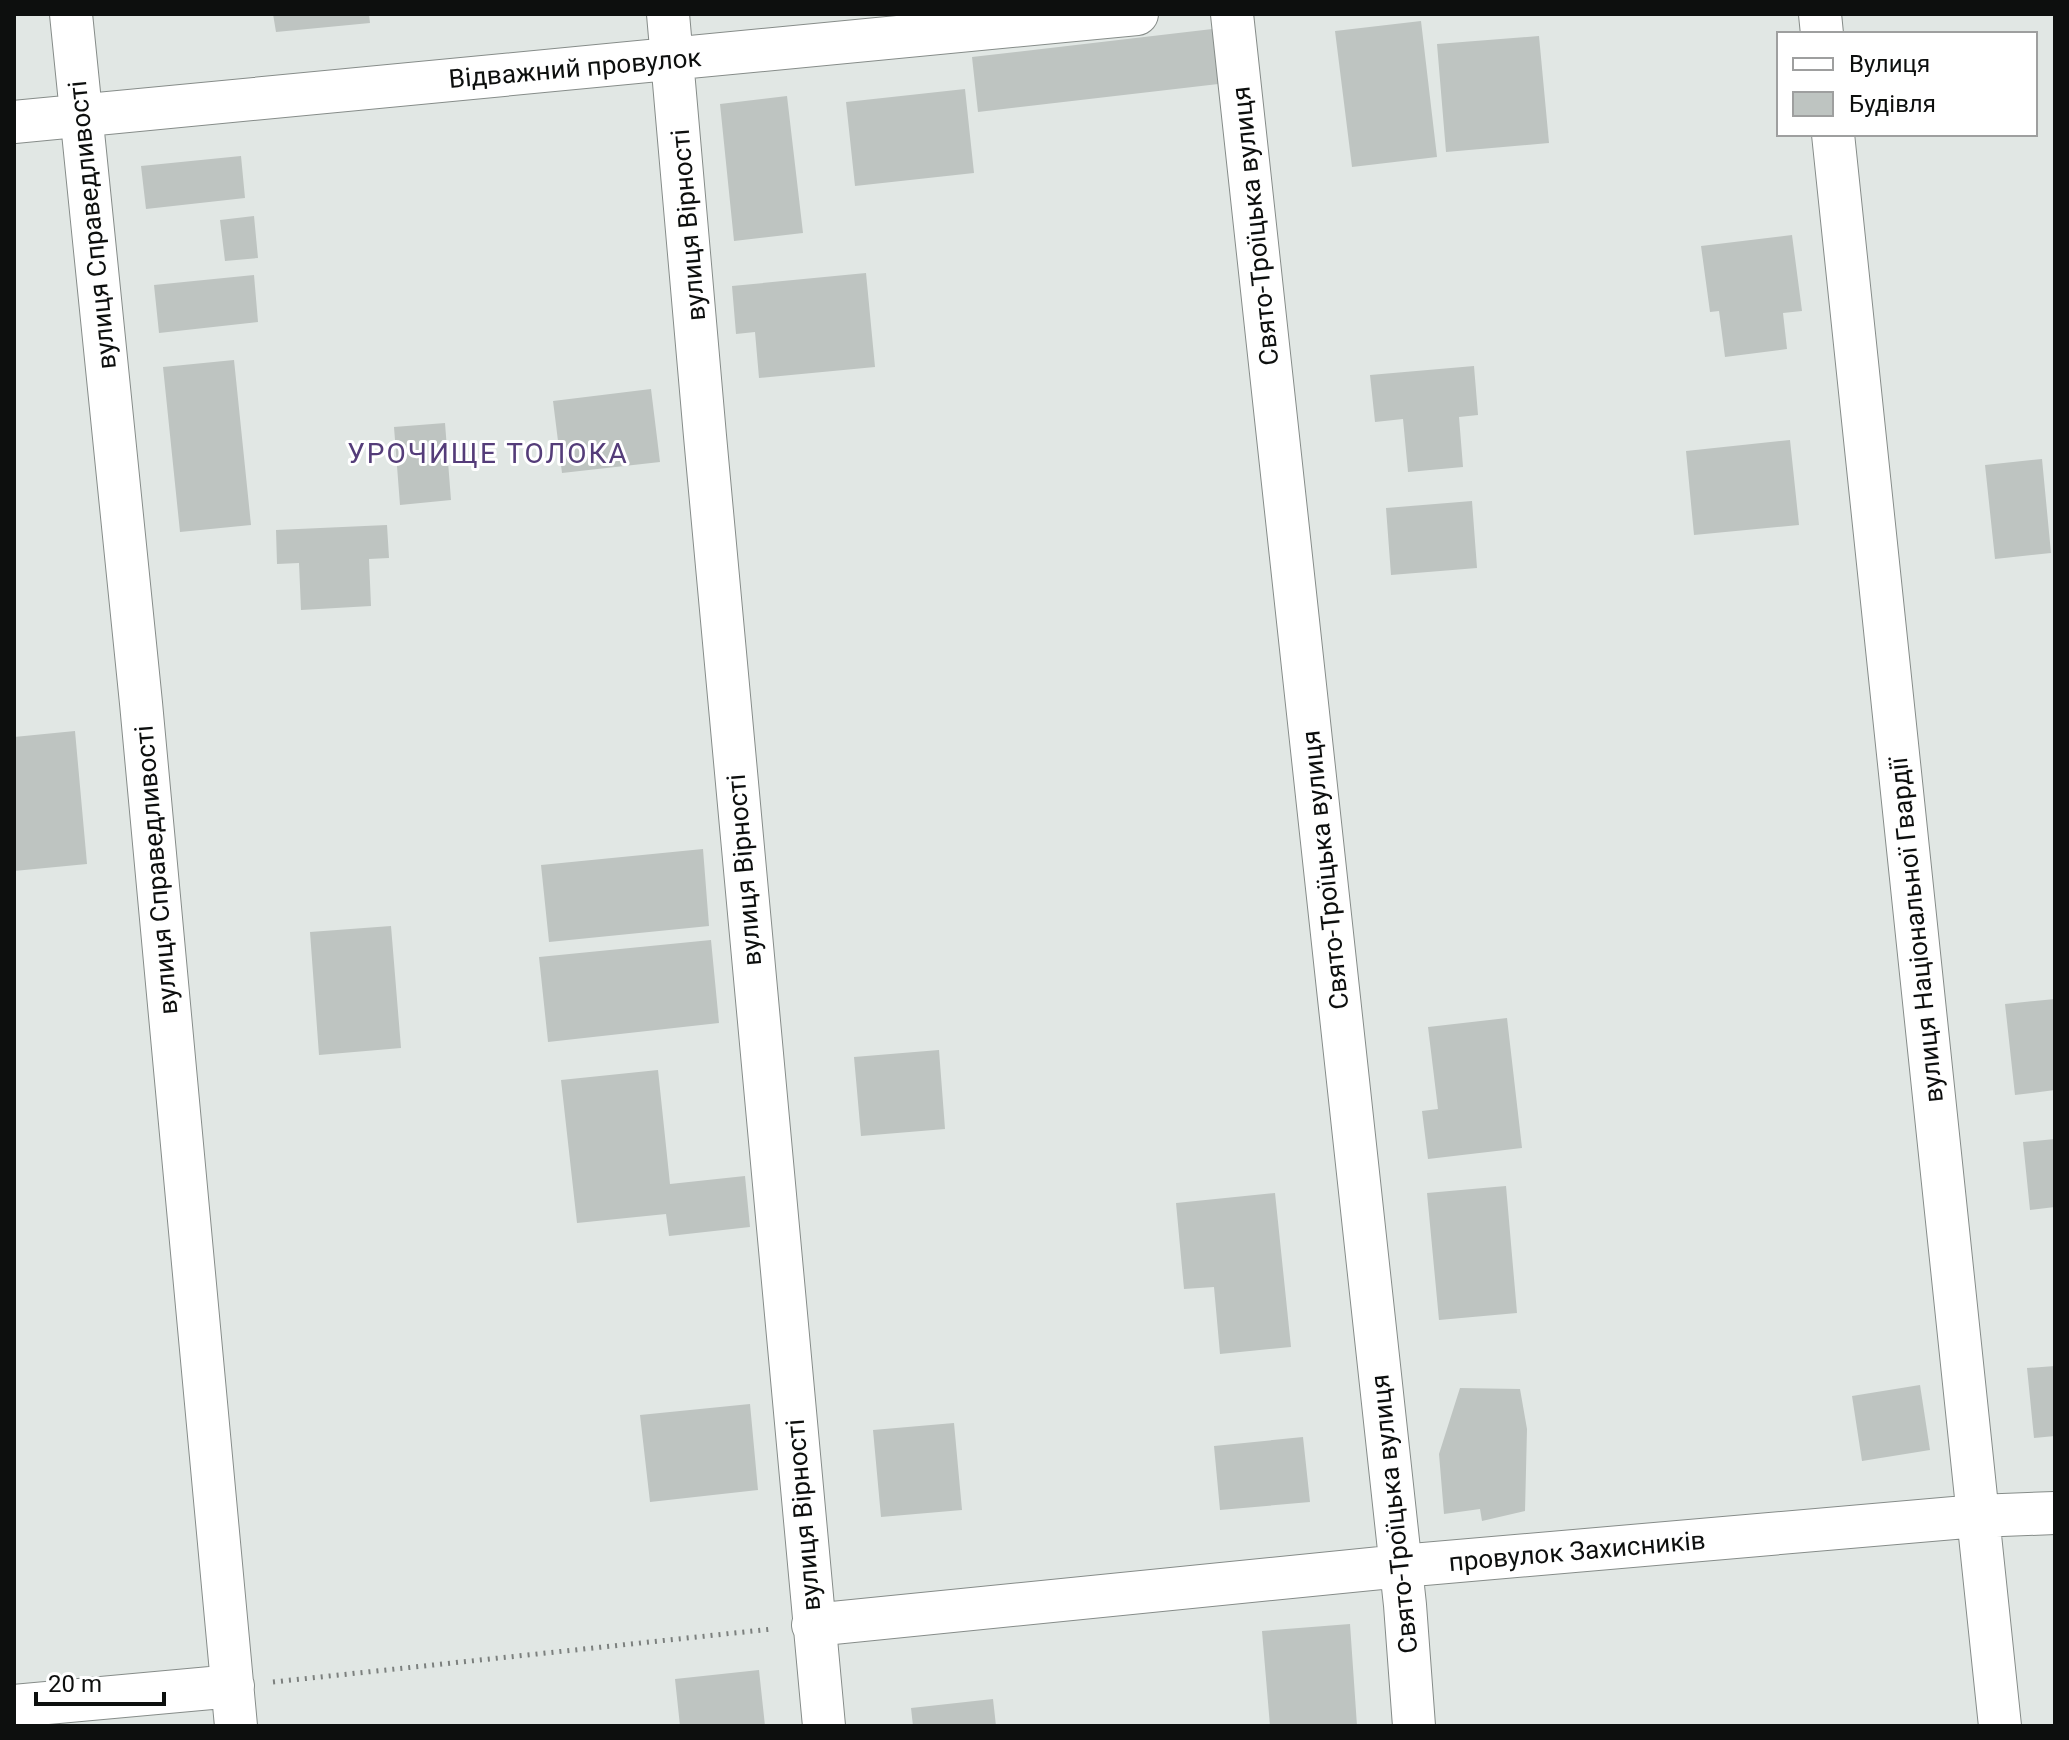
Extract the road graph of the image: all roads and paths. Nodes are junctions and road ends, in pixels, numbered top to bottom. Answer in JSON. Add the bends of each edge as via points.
{"nodes":[{"id":1,"x":71,"y":14,"type":"edge"},
{"id":2,"x":668,"y":14,"type":"edge"},
{"id":3,"x":1137,"y":14,"type":"edge"},
{"id":4,"x":1232,"y":14,"type":"edge"},
{"id":5,"x":674,"y":58,"type":"junction"},
{"id":6,"x":80,"y":115,"type":"junction"},
{"id":7,"x":14,"y":122,"type":"edge"},
{"id":8,"x":1833,"y":136,"type":"edge"},
{"id":9,"x":2055,"y":1513,"type":"edge"},
{"id":10,"x":1977,"y":1516,"type":"junction"},
{"id":11,"x":1401,"y":1566,"type":"junction"},
{"id":12,"x":813,"y":1625,"type":"junction"},
{"id":13,"x":14,"y":1706,"type":"edge"},
{"id":14,"x":234,"y":1706,"type":"edge"},
{"id":15,"x":824,"y":1726,"type":"edge"},
{"id":16,"x":1414,"y":1726,"type":"edge"},
{"id":17,"x":2000,"y":1726,"type":"edge"}],
"edges":[{"from":1,"to":6,"type":"street","name":"вулиця Справедливості"},
{"from":2,"to":5,"type":"street","name":"вулиця Вірності"},
{"from":3,"to":5,"type":"street","name":"Відважний провулок"},
{"from":4,"to":11,"type":"street","name":"Свято-Троїцька вулиця"},
{"from":5,"to":6,"type":"street","name":"Відважний провулок"},
{"from":5,"to":12,"type":"street","name":"вулиця Вірності"},
{"from":6,"to":7,"type":"street","name":"Відважний провулок"},
{"from":6,"to":14,"type":"street","name":"вулиця Справедливості","via":[[141,703]]},
{"from":8,"to":10,"type":"street","name":"вулиця Національної Гвардії"},
{"from":9,"to":10,"type":"street","name":"провулок Захисників"},
{"from":10,"to":11,"type":"street","name":"провулок Захисників"},
{"from":10,"to":17,"type":"street","name":"вулиця Національної Гвардії"},
{"from":11,"to":12,"type":"street","name":"провулок Захисників"},
{"from":11,"to":16,"type":"street","name":"Свято-Троїцька вулиця"},
{"from":12,"to":14,"type":"path"},
{"from":12,"to":15,"type":"street","name":"вулиця Вірності"},
{"from":13,"to":14,"type":"street"}]}
